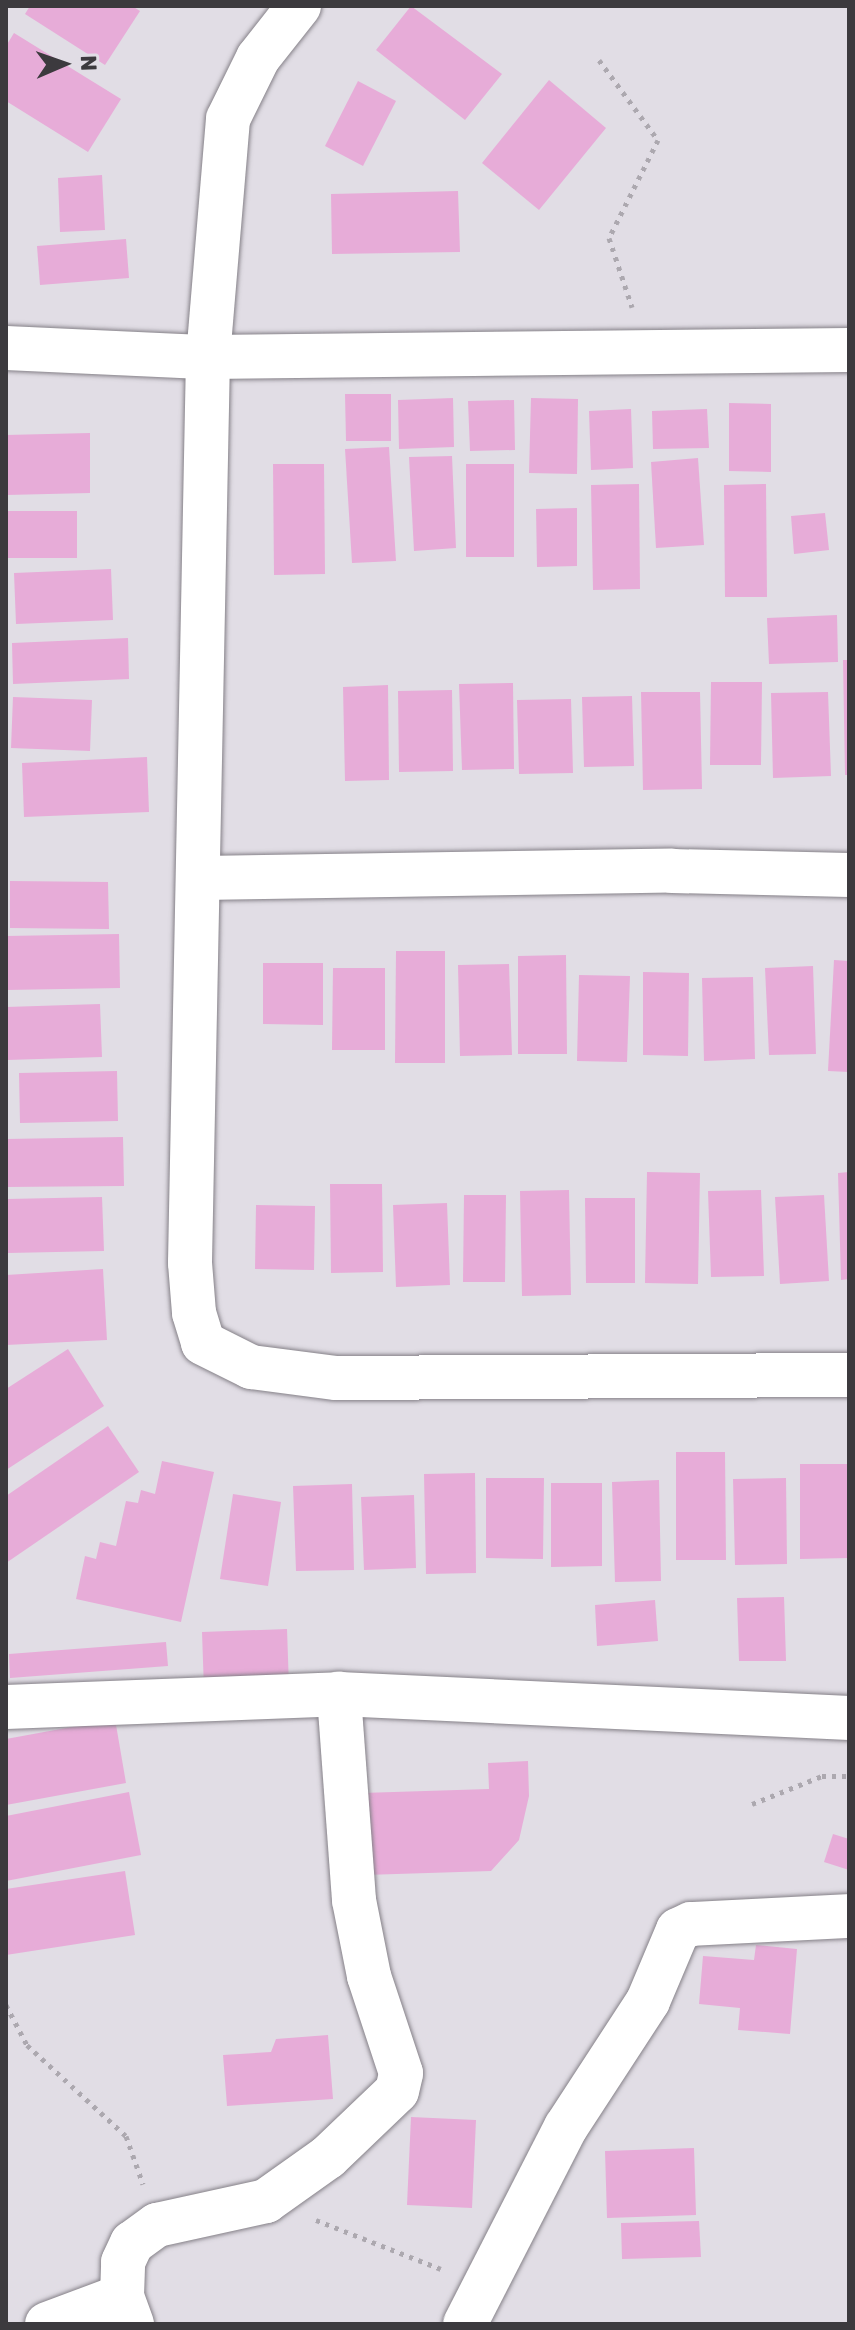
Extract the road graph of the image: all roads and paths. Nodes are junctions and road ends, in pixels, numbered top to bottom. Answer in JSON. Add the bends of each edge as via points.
{"nodes":[{"id":1,"x":299,"y":6,"type":"edge"},
{"id":2,"x":599,"y":60,"type":"dead end"},
{"id":3,"x":6,"y":348,"type":"edge"},
{"id":4,"x":646,"y":349,"type":"junction"},
{"id":5,"x":849,"y":350,"type":"edge"},
{"id":6,"x":208,"y":357,"type":"junction"},
{"id":7,"x":849,"y":875,"type":"edge"},
{"id":8,"x":201,"y":878,"type":"junction"},
{"id":9,"x":849,"y":1375,"type":"edge"},
{"id":10,"x":339,"y":1694,"type":"junction"},
{"id":11,"x":6,"y":1707,"type":"edge"},
{"id":12,"x":849,"y":1718,"type":"edge"},
{"id":13,"x":849,"y":1776,"type":"edge"},
{"id":14,"x":752,"y":1804,"type":"dead end"},
{"id":15,"x":849,"y":1916,"type":"edge"},
{"id":16,"x":6,"y":2005,"type":"edge"},
{"id":17,"x":266,"y":2201,"type":"junction"},
{"id":18,"x":157,"y":2225,"type":"junction"},
{"id":19,"x":474,"y":2305,"type":"edge"},
{"id":20,"x":127,"y":2310,"type":"edge"},
{"id":21,"x":47,"y":2324,"type":"edge"}],
"edges":[{"from":1,"to":6,"type":"street","via":[[258,58],[228,119]]},
{"from":2,"to":4,"type":"path","via":[[658,140],[609,238]]},
{"from":3,"to":6,"type":"street"},
{"from":4,"to":5,"type":"street"},
{"from":4,"to":6,"type":"street"},
{"from":6,"to":8,"type":"street"},
{"from":7,"to":8,"type":"street","via":[[672,871]]},
{"from":8,"to":9,"type":"street","via":[[190,1263],[194,1313],[203,1343],[251,1367],[336,1378]]},
{"from":10,"to":11,"type":"street"},
{"from":10,"to":12,"type":"street"},
{"from":10,"to":17,"type":"street","via":[[354,1900],[369,1976],[401,2073],[397,2091],[385,2104],[328,2157]]},
{"from":13,"to":14,"type":"path","via":[[822,1776]]},
{"from":15,"to":19,"type":"street","via":[[691,1924],[678,1930],[648,2001],[566,2127]]},
{"from":16,"to":18,"type":"path","via":[[27,2045],[126,2136]]},
{"from":17,"to":18,"type":"street"},
{"from":17,"to":19,"type":"path"},
{"from":18,"to":20,"type":"street","via":[[132,2243],[123,2262]]},
{"from":20,"to":21,"type":"street"}]}
